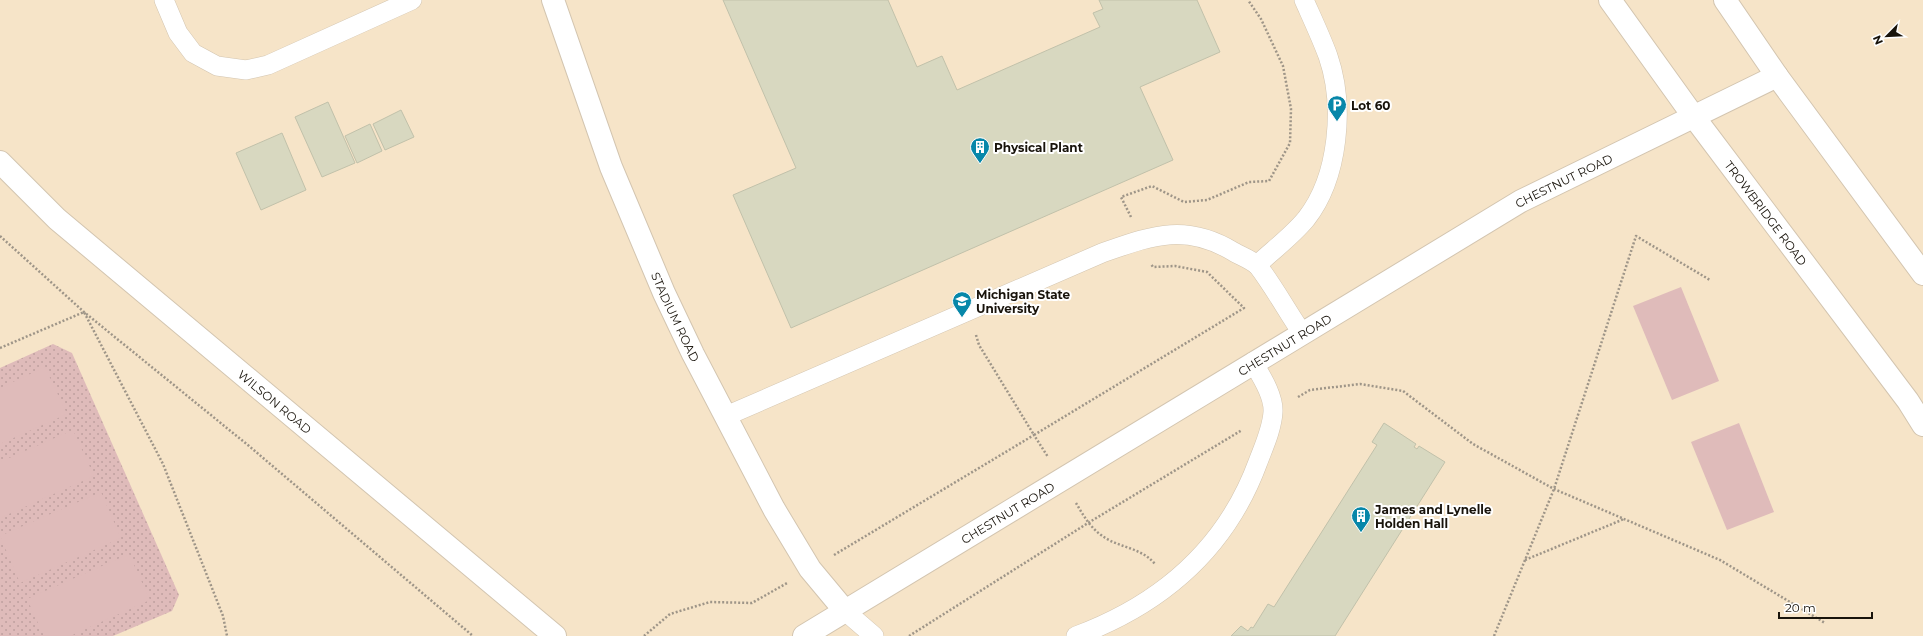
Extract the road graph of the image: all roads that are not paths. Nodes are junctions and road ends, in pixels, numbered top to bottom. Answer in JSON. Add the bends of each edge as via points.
{"nodes":[{"id":1,"x":164,"y":0,"type":"edge"},
{"id":2,"x":412,"y":0,"type":"edge"},
{"id":3,"x":553,"y":0,"type":"edge"},
{"id":4,"x":1304,"y":0,"type":"edge"},
{"id":5,"x":1610,"y":0,"type":"edge"},
{"id":6,"x":1725,"y":0,"type":"edge"},
{"id":7,"x":1777,"y":76,"type":"junction"},
{"id":8,"x":1694,"y":117,"type":"junction"},
{"id":9,"x":0,"y":162,"type":"edge"},
{"id":10,"x":1257,"y":265,"type":"junction"},
{"id":11,"x":1923,"y":274,"type":"edge"},
{"id":12,"x":1302,"y":333,"type":"junction"},
{"id":13,"x":1253,"y":362,"type":"junction"},
{"id":14,"x":726,"y":416,"type":"junction"},
{"id":15,"x":1923,"y":425,"type":"edge"},
{"id":16,"x":845,"y":611,"type":"junction"},
{"id":17,"x":555,"y":636,"type":"edge"},
{"id":18,"x":804,"y":636,"type":"edge"},
{"id":19,"x":874,"y":636,"type":"edge"},
{"id":20,"x":1076,"y":636,"type":"edge"}],
"edges":[{"from":1,"to":2,"type":"lane","via":[[178,33],[193,54],[217,66],[246,70],[268,65]]},
{"from":3,"to":14,"type":"street","name":"STADIUM ROAD","via":[[611,166],[664,293]]},
{"from":4,"to":10,"type":"lane","via":[[1328,56],[1334,80],[1337,111],[1333,153],[1327,176],[1306,219]]},
{"from":5,"to":8,"type":"street","name":"TROWBRIDGE ROAD"},
{"from":6,"to":7,"type":"street"},
{"from":7,"to":8,"type":"street","name":"CHESTNUT ROAD"},
{"from":7,"to":11,"type":"street"},
{"from":8,"to":12,"type":"street","name":"CHESTNUT ROAD","via":[[1521,201]]},
{"from":8,"to":15,"type":"street","name":"TROWBRIDGE ROAD","via":[[1908,401]]},
{"from":9,"to":17,"type":"street","name":"WILSON ROAD","via":[[57,219]]},
{"from":10,"to":12,"type":"lane"},
{"from":10,"to":14,"type":"lane","via":[[1227,247],[1193,235],[1165,234],[1140,240],[1031,283]]},
{"from":12,"to":13,"type":"street","name":"CHESTNUT ROAD"},
{"from":13,"to":16,"type":"street","name":"CHESTNUT ROAD"},
{"from":13,"to":20,"type":"lane","via":[[1267,386],[1273,411],[1265,444],[1238,506],[1197,560],[1172,583],[1134,610]]},
{"from":14,"to":16,"type":"street","name":"STADIUM ROAD","via":[[774,509],[810,569]]},
{"from":16,"to":18,"type":"street","name":"CHESTNUT ROAD"},
{"from":16,"to":19,"type":"lane"}]}
